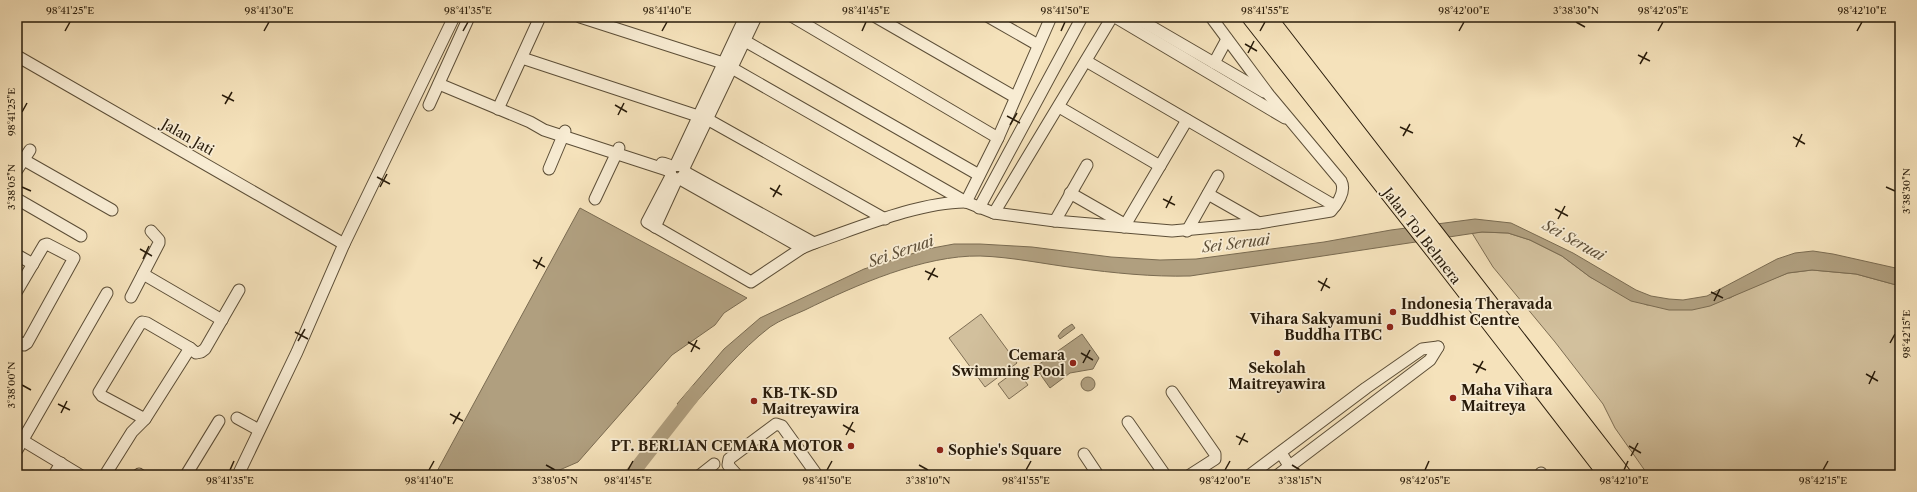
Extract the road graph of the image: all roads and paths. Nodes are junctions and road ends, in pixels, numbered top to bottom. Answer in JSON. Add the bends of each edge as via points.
{"nodes":[{"id":1,"x":454,"y":17,"type":"edge"},
{"id":2,"x":469,"y":17,"type":"edge"},
{"id":3,"x":540,"y":17,"type":"edge"},
{"id":4,"x":580,"y":17,"type":"edge"},
{"id":5,"x":745,"y":17,"type":"edge"},
{"id":6,"x":756,"y":17,"type":"edge"},
{"id":7,"x":793,"y":17,"type":"edge"},
{"id":8,"x":876,"y":17,"type":"edge"},
{"id":9,"x":989,"y":17,"type":"edge"},
{"id":10,"x":1051,"y":17,"type":"edge"},
{"id":11,"x":1082,"y":17,"type":"edge"},
{"id":12,"x":1113,"y":17,"type":"edge"},
{"id":13,"x":1135,"y":17,"type":"edge"},
{"id":14,"x":1211,"y":17,"type":"edge"},
{"id":15,"x":1250,"y":17,"type":"edge"},
{"id":16,"x":1268,"y":17,"type":"edge"},
{"id":17,"x":1227,"y":39,"type":"junction"},
{"id":18,"x":745,"y":41,"type":"junction"},
{"id":19,"x":1038,"y":44,"type":"junction"},
{"id":20,"x":17,"y":56,"type":"edge"},
{"id":21,"x":522,"y":58,"type":"junction"},
{"id":22,"x":1086,"y":61,"type":"junction"},
{"id":23,"x":1214,"y":63,"type":"junction"},
{"id":24,"x":727,"y":65,"type":"junction"},
{"id":25,"x":439,"y":84,"type":"junction"},
{"id":26,"x":1269,"y":95,"type":"junction"},
{"id":27,"x":1016,"y":97,"type":"junction"},
{"id":28,"x":429,"y":105,"type":"dead end"},
{"id":29,"x":1059,"y":107,"type":"junction"},
{"id":30,"x":498,"y":109,"type":"junction"},
{"id":31,"x":703,"y":118,"type":"junction"},
{"id":32,"x":1187,"y":120,"type":"junction"},
{"id":33,"x":1292,"y":122,"type":"junction"},
{"id":34,"x":564,"y":134,"type":"junction"},
{"id":35,"x":998,"y":138,"type":"junction"},
{"id":36,"x":30,"y":150,"type":"dead end"},
{"id":37,"x":618,"y":151,"type":"junction"},
{"id":38,"x":24,"y":160,"type":"junction"},
{"id":39,"x":1087,"y":165,"type":"dead end"},
{"id":40,"x":1160,"y":166,"type":"junction"},
{"id":41,"x":549,"y":169,"type":"dead end"},
{"id":42,"x":17,"y":170,"type":"edge"},
{"id":43,"x":677,"y":172,"type":"junction"},
{"id":44,"x":979,"y":175,"type":"junction"},
{"id":45,"x":1218,"y":176,"type":"dead end"},
{"id":46,"x":1070,"y":193,"type":"junction"},
{"id":47,"x":1208,"y":194,"type":"junction"},
{"id":48,"x":17,"y":199,"type":"edge"},
{"id":49,"x":595,"y":199,"type":"dead end"},
{"id":50,"x":966,"y":202,"type":"junction"},
{"id":51,"x":1335,"y":206,"type":"junction"},
{"id":52,"x":979,"y":208,"type":"junction"},
{"id":53,"x":112,"y":210,"type":"dead end"},
{"id":54,"x":994,"y":213,"type":"junction"},
{"id":55,"x":1415,"y":217,"type":"junction"},
{"id":56,"x":884,"y":219,"type":"junction"},
{"id":57,"x":1055,"y":220,"type":"junction"},
{"id":58,"x":1259,"y":223,"type":"junction"},
{"id":59,"x":1125,"y":226,"type":"junction"},
{"id":60,"x":151,"y":231,"type":"dead end"},
{"id":61,"x":1187,"y":231,"type":"junction"},
{"id":62,"x":81,"y":236,"type":"dead end"},
{"id":63,"x":814,"y":243,"type":"junction"},
{"id":64,"x":344,"y":244,"type":"junction"},
{"id":65,"x":802,"y":248,"type":"junction"},
{"id":66,"x":1440,"y":249,"type":"junction"},
{"id":67,"x":17,"y":255,"type":"edge"},
{"id":68,"x":33,"y":264,"type":"junction"},
{"id":69,"x":143,"y":274,"type":"junction"},
{"id":70,"x":239,"y":290,"type":"dead end"},
{"id":71,"x":17,"y":291,"type":"edge"},
{"id":72,"x":107,"y":293,"type":"dead end"},
{"id":73,"x":131,"y":297,"type":"dead end"},
{"id":74,"x":222,"y":320,"type":"junction"},
{"id":75,"x":17,"y":341,"type":"edge"},
{"id":76,"x":190,"y":348,"type":"junction"},
{"id":77,"x":1172,"y":392,"type":"dead end"},
{"id":78,"x":1352,"y":398,"type":"junction"},
{"id":79,"x":1362,"y":410,"type":"junction"},
{"id":80,"x":237,"y":418,"type":"dead end"},
{"id":81,"x":145,"y":419,"type":"junction"},
{"id":82,"x":219,"y":421,"type":"dead end"},
{"id":83,"x":1128,"y":422,"type":"dead end"},
{"id":84,"x":259,"y":430,"type":"junction"},
{"id":85,"x":19,"y":442,"type":"edge"},
{"id":86,"x":1281,"y":453,"type":"junction"},
{"id":87,"x":1084,"y":454,"type":"dead end"},
{"id":88,"x":61,"y":463,"type":"junction"},
{"id":89,"x":714,"y":464,"type":"dead end"},
{"id":90,"x":1292,"y":471,"type":"edge"},
{"id":91,"x":54,"y":475,"type":"edge"},
{"id":92,"x":80,"y":475,"type":"edge"},
{"id":93,"x":105,"y":475,"type":"edge"},
{"id":94,"x":186,"y":475,"type":"edge"},
{"id":95,"x":238,"y":475,"type":"edge"},
{"id":96,"x":700,"y":475,"type":"edge"},
{"id":97,"x":736,"y":475,"type":"edge"},
{"id":98,"x":817,"y":475,"type":"edge"},
{"id":99,"x":1098,"y":475,"type":"edge"},
{"id":100,"x":1165,"y":475,"type":"edge"},
{"id":101,"x":1190,"y":475,"type":"edge"},
{"id":102,"x":1250,"y":475,"type":"edge"},
{"id":103,"x":1278,"y":475,"type":"edge"},
{"id":104,"x":1607,"y":475,"type":"edge"},
{"id":105,"x":1623,"y":475,"type":"edge"}],
"edges":[{"from":1,"to":64,"type":"street"},
{"from":2,"to":25,"type":"street"},
{"from":3,"to":21,"type":"street"},
{"from":4,"to":24,"type":"street"},
{"from":5,"to":24,"type":"street"},
{"from":6,"to":18,"type":"street"},
{"from":7,"to":35,"type":"street"},
{"from":8,"to":27,"type":"street"},
{"from":9,"to":19,"type":"street"},
{"from":10,"to":19,"type":"street"},
{"from":11,"to":52,"type":"street"},
{"from":12,"to":22,"type":"street"},
{"from":12,"to":33,"type":"street"},
{"from":13,"to":23,"type":"street"},
{"from":14,"to":17,"type":"street"},
{"from":15,"to":55,"type":"highway","name":"Jalan Tol Belmera"},
{"from":16,"to":55,"type":"highway","name":"Jalan Tol Belmera"},
{"from":17,"to":23,"type":"street"},
{"from":17,"to":26,"type":"street"},
{"from":18,"to":24,"type":"street"},
{"from":18,"to":44,"type":"street"},
{"from":19,"to":27,"type":"street"},
{"from":20,"to":64,"type":"street","name":"Jalan Jati"},
{"from":21,"to":30,"type":"street"},
{"from":21,"to":31,"type":"street"},
{"from":22,"to":29,"type":"street"},
{"from":22,"to":32,"type":"street"},
{"from":23,"to":26,"type":"street"},
{"from":24,"to":31,"type":"street"},
{"from":24,"to":50,"type":"street"},
{"from":25,"to":28,"type":"street"},
{"from":25,"to":30,"type":"street"},
{"from":26,"to":33,"type":"street"},
{"from":27,"to":35,"type":"street"},
{"from":29,"to":40,"type":"street"},
{"from":29,"to":54,"type":"street"},
{"from":30,"to":34,"type":"street"},
{"from":31,"to":43,"type":"street"},
{"from":31,"to":56,"type":"street"},
{"from":32,"to":40,"type":"street"},
{"from":32,"to":51,"type":"street"},
{"from":33,"to":51,"type":"street","via":[[1343,185],[1343,191]]},
{"from":34,"to":37,"type":"street"},
{"from":34,"to":41,"type":"street"},
{"from":35,"to":44,"type":"street"},
{"from":36,"to":38,"type":"street"},
{"from":37,"to":43,"type":"street"},
{"from":37,"to":49,"type":"street"},
{"from":38,"to":42,"type":"street"},
{"from":38,"to":53,"type":"street"},
{"from":39,"to":46,"type":"street"},
{"from":40,"to":59,"type":"street"},
{"from":43,"to":63,"type":"street"},
{"from":43,"to":65,"type":"street"},
{"from":43,"to":65,"type":"street","via":[[646,221],[655,227],[751,282]]},
{"from":44,"to":50,"type":"street"},
{"from":45,"to":47,"type":"street"},
{"from":46,"to":57,"type":"street"},
{"from":46,"to":59,"type":"street"},
{"from":47,"to":58,"type":"street"},
{"from":47,"to":61,"type":"street"},
{"from":48,"to":62,"type":"street"},
{"from":50,"to":52,"type":"street"},
{"from":50,"to":56,"type":"street","via":[[946,203]]},
{"from":51,"to":58,"type":"street","via":[[1329,212]]},
{"from":52,"to":54,"type":"street"},
{"from":54,"to":57,"type":"street"},
{"from":55,"to":66,"type":"highway","name":"Jalan Tol Belmera"},
{"from":56,"to":63,"type":"street"},
{"from":57,"to":59,"type":"street"},
{"from":58,"to":61,"type":"street"},
{"from":59,"to":61,"type":"street"},
{"from":60,"to":69,"type":"street","via":[[159,240],[159,244]]},
{"from":63,"to":65,"type":"street"},
{"from":64,"to":84,"type":"street","via":[[297,352]]},
{"from":66,"to":104,"type":"highway","name":"Jalan Tol Belmera"},
{"from":66,"to":105,"type":"highway","name":"Jalan Tol Belmera"},
{"from":67,"to":68,"type":"street"},
{"from":68,"to":71,"type":"street"},
{"from":68,"to":75,"type":"street","via":[[45,244],[74,260],[27,343],[24,345]]},
{"from":69,"to":73,"type":"street"},
{"from":69,"to":74,"type":"street"},
{"from":70,"to":74,"type":"street"},
{"from":72,"to":85,"type":"street"},
{"from":74,"to":76,"type":"street","via":[[201,352]]},
{"from":76,"to":81,"type":"street"},
{"from":76,"to":81,"type":"street","via":[[147,323],[140,324],[99,392]]},
{"from":77,"to":101,"type":"street","via":[[1216,454],[1215,459]]},
{"from":78,"to":79,"type":"street"},
{"from":78,"to":79,"type":"street","via":[[1422,349],[1438,347],[1430,360]]},
{"from":78,"to":86,"type":"street"},
{"from":79,"to":90,"type":"street"},
{"from":80,"to":84,"type":"street"},
{"from":81,"to":93,"type":"street","via":[[132,432]]},
{"from":82,"to":94,"type":"street"},
{"from":83,"to":100,"type":"street"},
{"from":84,"to":95,"type":"street"},
{"from":85,"to":88,"type":"street"},
{"from":86,"to":90,"type":"street"},
{"from":86,"to":102,"type":"street"},
{"from":87,"to":99,"type":"street"},
{"from":88,"to":91,"type":"street"},
{"from":88,"to":92,"type":"street"},
{"from":89,"to":96,"type":"street"},
{"from":90,"to":103,"type":"street"},
{"from":97,"to":98,"type":"street","via":[[728,465],[729,459],[778,424]]}]}
